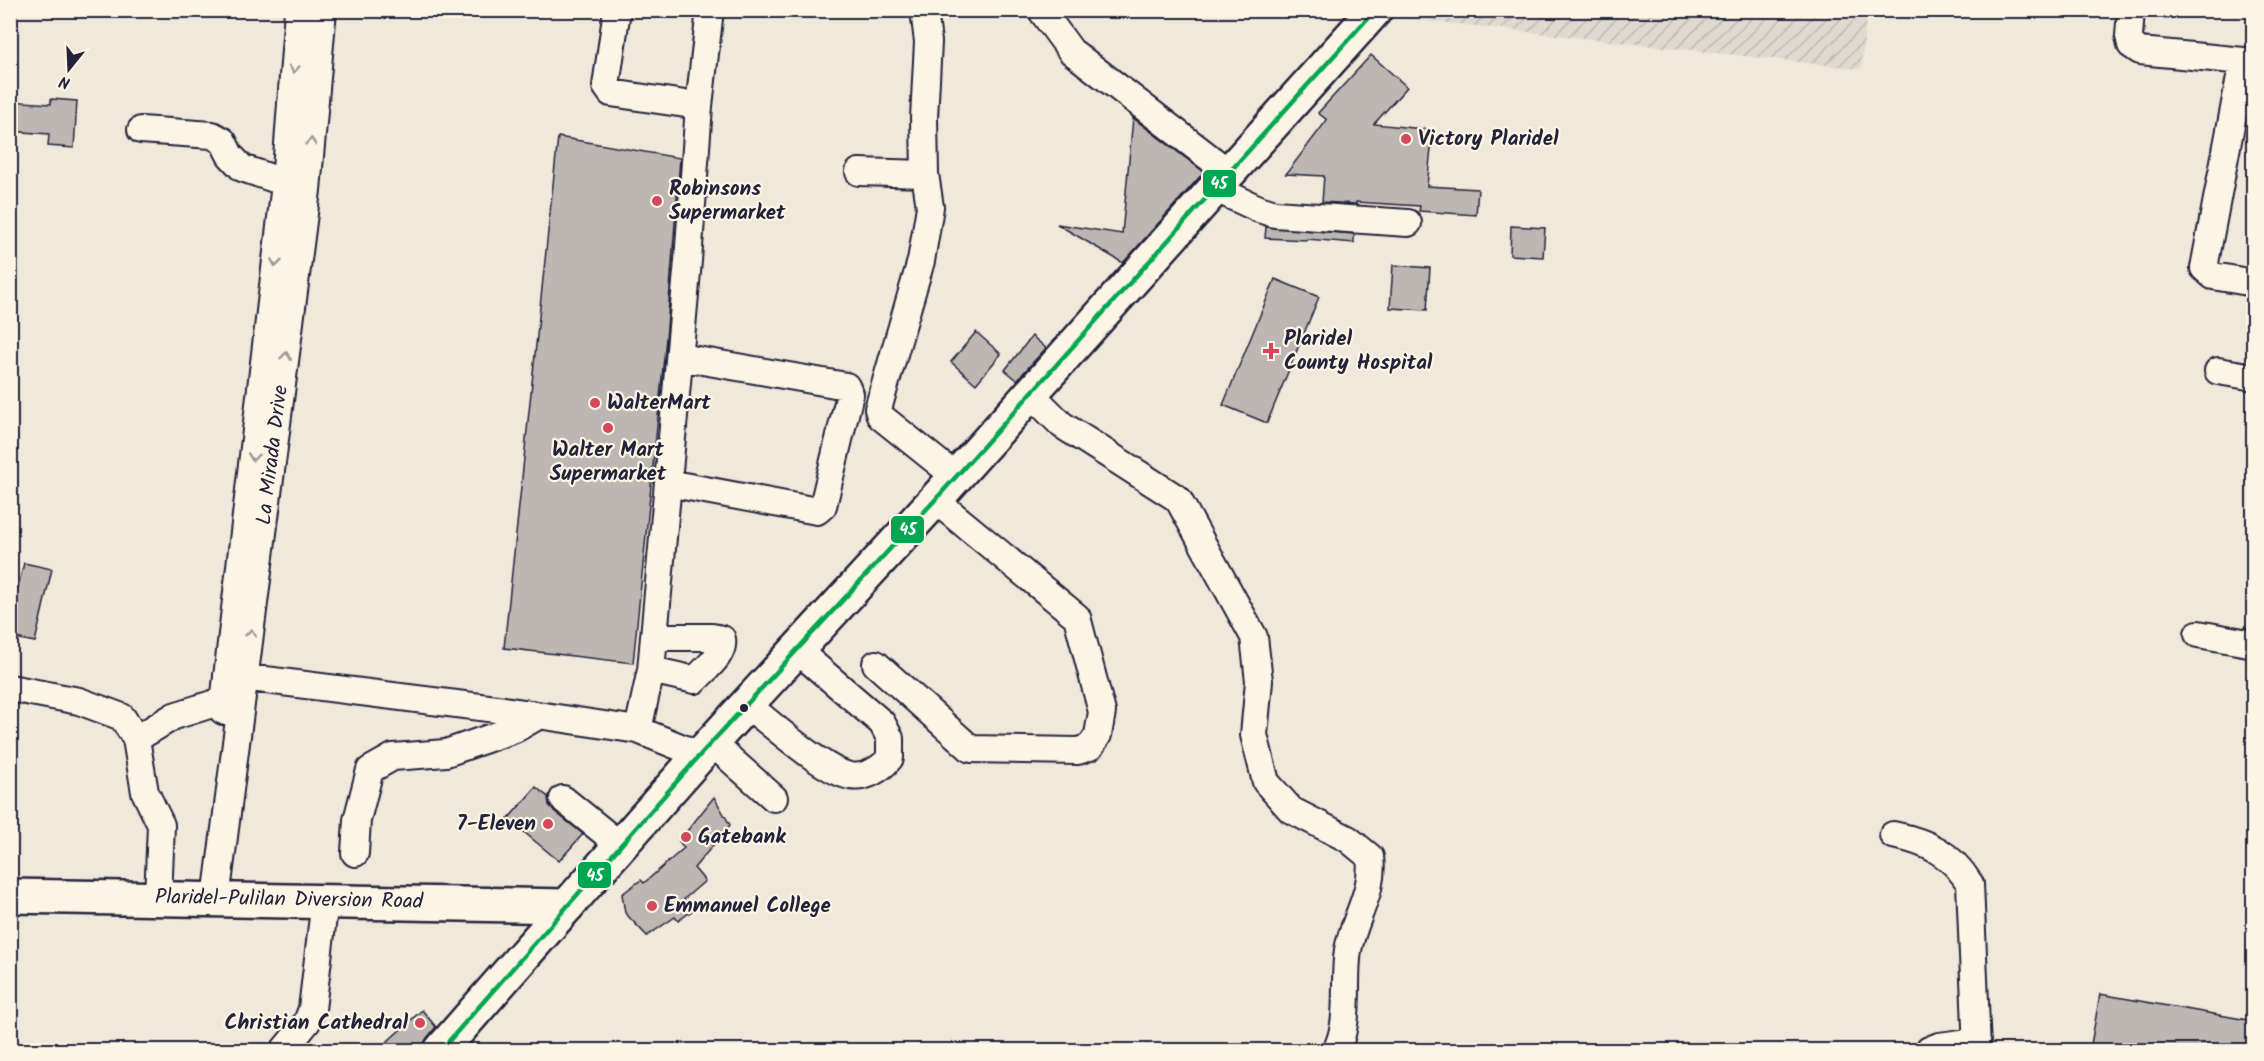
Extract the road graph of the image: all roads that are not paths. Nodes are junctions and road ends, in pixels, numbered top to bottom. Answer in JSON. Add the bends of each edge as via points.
{"nodes":[{"id":1,"x":298,"y":10,"type":"edge"},
{"id":2,"x":323,"y":10,"type":"edge"},
{"id":3,"x":617,"y":10,"type":"edge"},
{"id":4,"x":710,"y":10,"type":"edge"},
{"id":5,"x":924,"y":10,"type":"edge"},
{"id":6,"x":1041,"y":10,"type":"edge"},
{"id":7,"x":1375,"y":10,"type":"edge"},
{"id":8,"x":2131,"y":10,"type":"edge"},
{"id":9,"x":2248,"y":61,"type":"edge"},
{"id":10,"x":699,"y":106,"type":"junction"},
{"id":11,"x":141,"y":130,"type":"dead end"},
{"id":12,"x":859,"y":172,"type":"dead end"},
{"id":13,"x":925,"y":174,"type":"junction"},
{"id":14,"x":1221,"y":180,"type":"junction"},
{"id":15,"x":296,"y":187,"type":"junction"},
{"id":16,"x":1408,"y":223,"type":"dead end"},
{"id":17,"x":2253,"y":283,"type":"edge"},
{"id":18,"x":680,"y":357,"type":"junction"},
{"id":19,"x":2218,"y":370,"type":"dead end"},
{"id":20,"x":2253,"y":377,"type":"edge"},
{"id":21,"x":1030,"y":393,"type":"junction"},
{"id":22,"x":668,"y":483,"type":"junction"},
{"id":23,"x":945,"y":488,"type":"junction"},
{"id":24,"x":2198,"y":634,"type":"dead end"},
{"id":25,"x":654,"y":637,"type":"junction"},
{"id":26,"x":2253,"y":644,"type":"edge"},
{"id":27,"x":797,"y":650,"type":"junction"},
{"id":28,"x":876,"y":664,"type":"dead end"},
{"id":29,"x":651,"y":670,"type":"junction"},
{"id":30,"x":232,"y":684,"type":"junction"},
{"id":31,"x":10,"y":688,"type":"edge"},
{"id":32,"x":747,"y":705,"type":"junction"},
{"id":33,"x":537,"y":716,"type":"junction"},
{"id":34,"x":638,"y":730,"type":"junction"},
{"id":35,"x":136,"y":739,"type":"junction"},
{"id":36,"x":706,"y":749,"type":"junction"},
{"id":37,"x":774,"y":798,"type":"dead end"},
{"id":38,"x":562,"y":799,"type":"dead end"},
{"id":39,"x":1893,"y":835,"type":"dead end"},
{"id":40,"x":621,"y":846,"type":"junction"},
{"id":41,"x":355,"y":853,"type":"dead end"},
{"id":42,"x":10,"y":896,"type":"edge"},
{"id":43,"x":158,"y":898,"type":"junction"},
{"id":44,"x":208,"y":899,"type":"junction"},
{"id":45,"x":325,"y":900,"type":"junction"},
{"id":46,"x":567,"y":906,"type":"junction"},
{"id":47,"x":1977,"y":1046,"type":"edge"},
{"id":48,"x":284,"y":1050,"type":"edge"},
{"id":49,"x":441,"y":1050,"type":"edge"},
{"id":50,"x":1336,"y":1050,"type":"edge"},
{"id":51,"x":1929,"y":1050,"type":"edge"}],
"edges":[{"from":1,"to":15,"type":"street","name":"La Mirada Drive","one_way":true},
{"from":15,"to":2,"type":"street","name":"La Mirada Drive","one_way":true},
{"from":3,"to":10,"type":"street","via":[[606,86],[611,93]]},
{"from":4,"to":10,"type":"street"},
{"from":5,"to":13,"type":"street","via":[[928,42]]},
{"from":6,"to":14,"type":"street","via":[[1071,51]]},
{"from":7,"to":14,"type":"main road"},
{"from":8,"to":9,"type":"street","via":[[2128,36],[2131,45],[2140,51]]},
{"from":9,"to":17,"type":"street","via":[[2204,268],[2213,276]]},
{"from":10,"to":18,"type":"street"},
{"from":11,"to":15,"type":"street","via":[[212,135],[223,141],[242,168]]},
{"from":12,"to":13,"type":"street"},
{"from":13,"to":23,"type":"street","via":[[930,207],[921,261],[878,409],[880,416]]},
{"from":14,"to":16,"type":"street","via":[[1259,209],[1275,214]]},
{"from":14,"to":21,"type":"main road"},
{"from":15,"to":30,"type":"street","name":"La Mirada Drive"},
{"from":18,"to":22,"type":"street"},
{"from":18,"to":22,"type":"street","via":[[846,386],[850,394],[823,506],[817,511]]},
{"from":19,"to":20,"type":"street"},
{"from":21,"to":23,"type":"main road"},
{"from":21,"to":50,"type":"street","via":[[1062,425],[1178,500],[1254,637],[1259,681],[1254,735],[1266,782],[1291,810],[1348,839],[1370,857],[1373,873],[1348,949],[1344,1017]]},
{"from":22,"to":25,"type":"street"},
{"from":23,"to":27,"type":"main road"},
{"from":23,"to":28,"type":"street","via":[[1077,617],[1102,712],[1098,735],[1090,747],[1078,751],[971,749]]},
{"from":24,"to":26,"type":"street"},
{"from":25,"to":29,"type":"street"},
{"from":25,"to":29,"type":"street","via":[[712,637],[722,639],[723,645],[695,680]]},
{"from":27,"to":32,"type":"main road"},
{"from":27,"to":32,"type":"street","via":[[882,723],[890,738],[890,758],[881,768],[852,777],[832,771]]},
{"from":29,"to":34,"type":"street"},
{"from":30,"to":33,"type":"street"},
{"from":30,"to":35,"type":"street"},
{"from":30,"to":44,"type":"street","name":"La Mirada Drive"},
{"from":31,"to":35,"type":"street","via":[[79,701],[122,717]]},
{"from":32,"to":36,"type":"main road"},
{"from":33,"to":34,"type":"street"},
{"from":33,"to":41,"type":"street","via":[[515,729],[446,753],[393,757],[370,771],[357,820]]},
{"from":34,"to":36,"type":"street"},
{"from":35,"to":43,"type":"street","via":[[145,792],[160,825]]},
{"from":36,"to":37,"type":"street"},
{"from":36,"to":40,"type":"main road"},
{"from":38,"to":40,"type":"street"},
{"from":39,"to":47,"type":"street","via":[[1945,853],[1970,884]]},
{"from":40,"to":46,"type":"main road"},
{"from":42,"to":43,"type":"main road","name":"Plaridel-Pulilan Diversion Road"},
{"from":43,"to":44,"type":"main road","name":"Plaridel-Pulilan Diversion Road"},
{"from":44,"to":45,"type":"main road","name":"Plaridel-Pulilan Diversion Road"},
{"from":45,"to":46,"type":"main road","name":"Plaridel-Pulilan Diversion Road"},
{"from":45,"to":48,"type":"street","via":[[312,1009],[307,1023]]},
{"from":46,"to":49,"type":"main road"},
{"from":47,"to":51,"type":"street","via":[[1939,1046]]}]}
